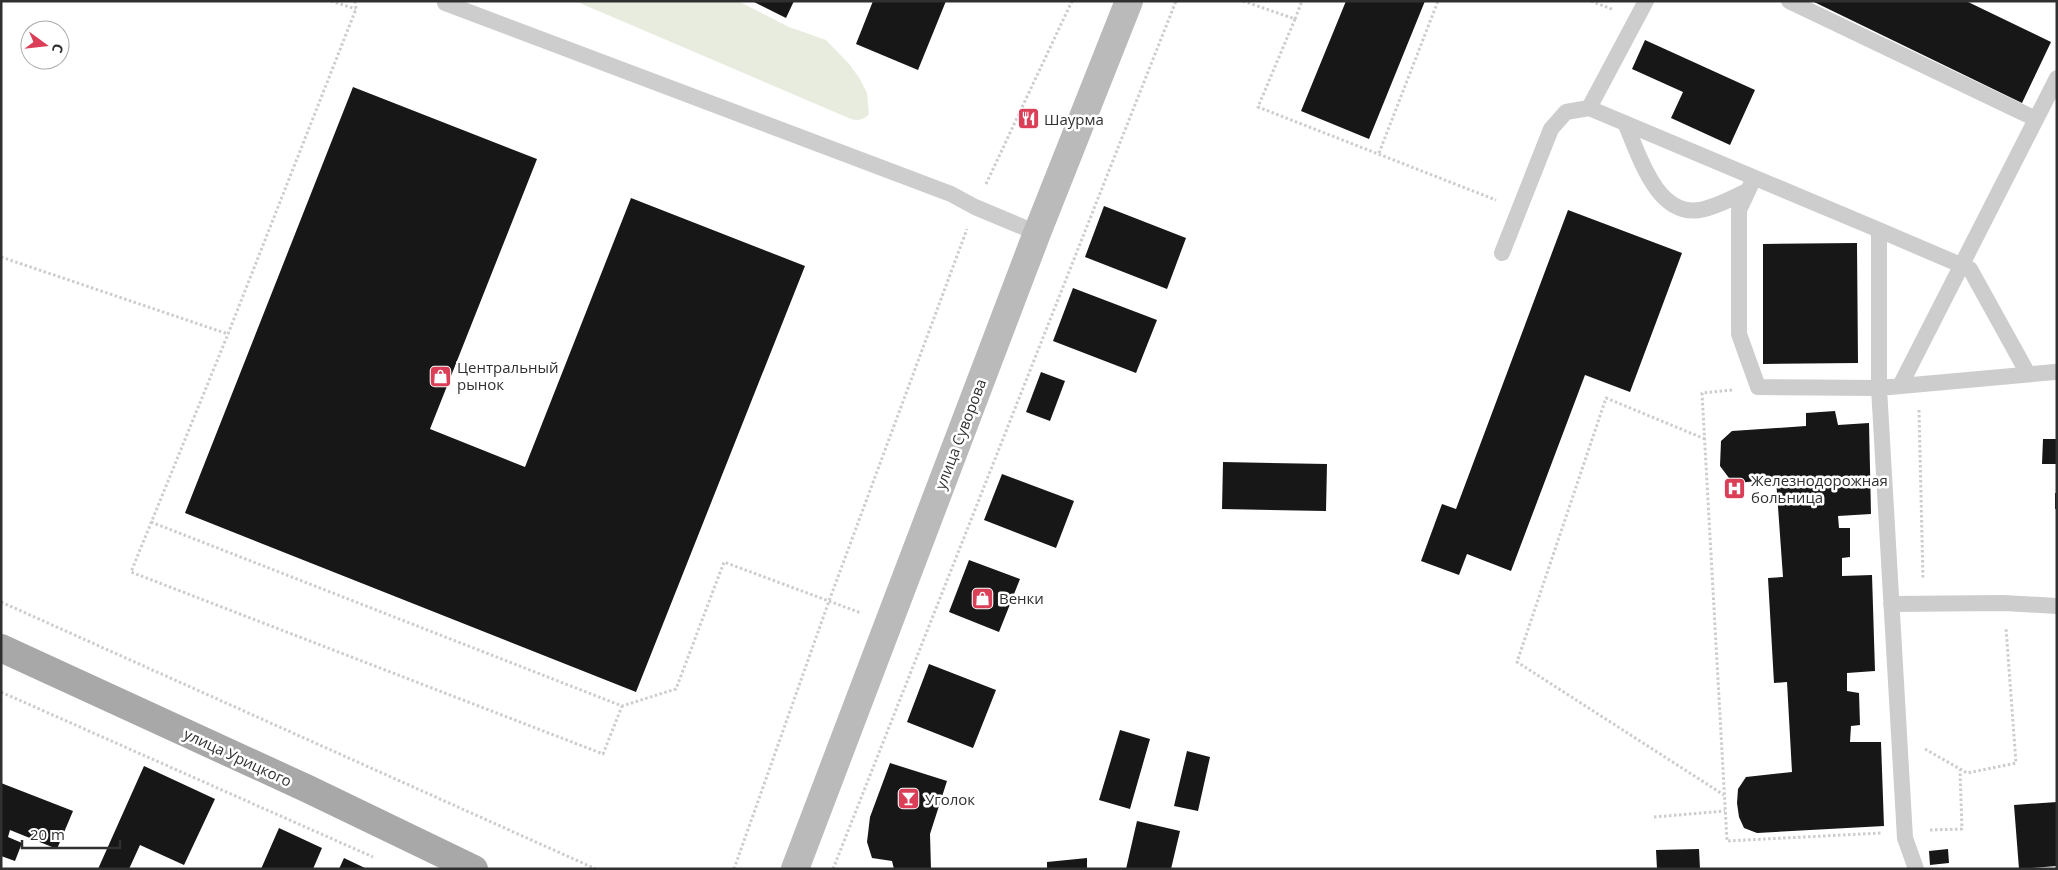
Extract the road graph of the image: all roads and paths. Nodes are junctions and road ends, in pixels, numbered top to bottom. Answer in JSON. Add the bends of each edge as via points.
{"nodes":[{"id":1,"x":331,"y":1,"type":"edge"},
{"id":2,"x":355,"y":1,"type":"edge"},
{"id":3,"x":1072,"y":1,"type":"edge"},
{"id":4,"x":1129,"y":1,"type":"edge"},
{"id":5,"x":1176,"y":1,"type":"edge"},
{"id":6,"x":1243,"y":1,"type":"edge"},
{"id":7,"x":1302,"y":1,"type":"edge"},
{"id":8,"x":1438,"y":1,"type":"edge"},
{"id":9,"x":1646,"y":1,"type":"edge"},
{"id":10,"x":1789,"y":1,"type":"edge"},
{"id":11,"x":445,"y":3,"type":"dead end"},
{"id":12,"x":356,"y":9,"type":"junction"},
{"id":13,"x":1295,"y":18,"type":"junction"},
{"id":14,"x":2057,"y":78,"type":"edge"},
{"id":15,"x":1589,"y":108,"type":"junction"},
{"id":16,"x":2036,"y":119,"type":"junction"},
{"id":17,"x":1625,"y":123,"type":"junction"},
{"id":18,"x":1379,"y":153,"type":"junction"},
{"id":19,"x":1750,"y":184,"type":"junction"},
{"id":20,"x":976,"y":207,"type":"junction"},
{"id":21,"x":1519,"y":209,"type":"junction"},
{"id":22,"x":1880,"y":230,"type":"junction"},
{"id":23,"x":1037,"y":233,"type":"junction"},
{"id":24,"x":1502,"y":253,"type":"dead end"},
{"id":25,"x":1,"y":257,"type":"edge"},
{"id":26,"x":1961,"y":265,"type":"junction"},
{"id":27,"x":228,"y":334,"type":"junction"},
{"id":28,"x":2055,"y":372,"type":"dead end"},
{"id":29,"x":2028,"y":374,"type":"junction"},
{"id":30,"x":1919,"y":384,"type":"junction"},
{"id":31,"x":1900,"y":386,"type":"junction"},
{"id":32,"x":1758,"y":388,"type":"junction"},
{"id":33,"x":1879,"y":388,"type":"junction"},
{"id":34,"x":1705,"y":439,"type":"junction"},
{"id":35,"x":151,"y":522,"type":"junction"},
{"id":36,"x":829,"y":601,"type":"junction"},
{"id":37,"x":1,"y":602,"type":"edge"},
{"id":38,"x":2004,"y":603,"type":"junction"},
{"id":39,"x":1891,"y":604,"type":"junction"},
{"id":40,"x":1924,"y":604,"type":"junction"},
{"id":41,"x":2057,"y":606,"type":"edge"},
{"id":42,"x":888,"y":622,"type":"junction"},
{"id":43,"x":1,"y":648,"type":"edge"},
{"id":44,"x":1,"y":692,"type":"edge"},
{"id":45,"x":622,"y":706,"type":"junction"},
{"id":46,"x":1899,"y":735,"type":"junction"},
{"id":47,"x":1960,"y":770,"type":"junction"},
{"id":48,"x":1724,"y":795,"type":"junction"},
{"id":49,"x":1726,"y":811,"type":"junction"},
{"id":50,"x":1654,"y":817,"type":"dead end"},
{"id":51,"x":1904,"y":831,"type":"junction"},
{"id":52,"x":381,"y":861,"type":"dead end"},
{"id":53,"x":474,"y":869,"type":"edge"},
{"id":54,"x":596,"y":869,"type":"edge"},
{"id":55,"x":734,"y":869,"type":"edge"},
{"id":56,"x":795,"y":869,"type":"edge"},
{"id":57,"x":833,"y":869,"type":"edge"},
{"id":58,"x":1916,"y":869,"type":"edge"}],
"edges":[{"from":1,"to":12,"type":"path"},
{"from":2,"to":12,"type":"path"},
{"from":3,"to":20,"type":"path"},
{"from":4,"to":23,"type":"main road","name":"улица Суворова"},
{"from":5,"to":57,"type":"path"},
{"from":6,"to":13,"type":"path"},
{"from":7,"to":13,"type":"path"},
{"from":8,"to":18,"type":"path"},
{"from":9,"to":15,"type":"lane"},
{"from":10,"to":16,"type":"lane"},
{"from":11,"to":20,"type":"lane","via":[[952,194]]},
{"from":12,"to":27,"type":"path"},
{"from":13,"to":18,"type":"path","via":[[1258,107]]},
{"from":14,"to":16,"type":"lane"},
{"from":15,"to":17,"type":"lane"},
{"from":15,"to":21,"type":"lane","via":[[1566,112],[1551,129]]},
{"from":16,"to":26,"type":"lane"},
{"from":17,"to":19,"type":"lane"},
{"from":17,"to":19,"type":"lane","via":[[1655,187],[1670,204],[1700,210]]},
{"from":18,"to":21,"type":"path"},
{"from":19,"to":22,"type":"lane"},
{"from":19,"to":32,"type":"lane","via":[[1739,210],[1739,334]]},
{"from":20,"to":23,"type":"lane"},
{"from":20,"to":36,"type":"path"},
{"from":21,"to":24,"type":"lane"},
{"from":22,"to":26,"type":"lane"},
{"from":22,"to":33,"type":"lane"},
{"from":23,"to":42,"type":"main road","name":"улица Суворова"},
{"from":25,"to":27,"type":"path"},
{"from":26,"to":29,"type":"lane","via":[[1970,269]]},
{"from":26,"to":31,"type":"lane"},
{"from":27,"to":35,"type":"path"},
{"from":28,"to":29,"type":"lane"},
{"from":29,"to":30,"type":"lane"},
{"from":30,"to":31,"type":"lane"},
{"from":30,"to":40,"type":"path"},
{"from":31,"to":33,"type":"lane"},
{"from":32,"to":33,"type":"lane"},
{"from":32,"to":34,"type":"path","via":[[1702,393]]},
{"from":33,"to":39,"type":"lane"},
{"from":34,"to":48,"type":"path"},
{"from":34,"to":48,"type":"path","via":[[1606,398],[1517,662]]},
{"from":35,"to":45,"type":"path"},
{"from":35,"to":45,"type":"path","via":[[131,572],[603,754]]},
{"from":36,"to":42,"type":"path"},
{"from":36,"to":45,"type":"path","via":[[724,562],[676,689]]},
{"from":36,"to":55,"type":"path"},
{"from":37,"to":54,"type":"path"},
{"from":38,"to":40,"type":"lane"},
{"from":38,"to":41,"type":"lane"},
{"from":38,"to":47,"type":"path","via":[[2016,763],[1967,773]]},
{"from":39,"to":40,"type":"lane"},
{"from":39,"to":46,"type":"lane"},
{"from":42,"to":56,"type":"main road","name":"улица Суворова"},
{"from":43,"to":53,"type":"main road","name":"улица Урицкого"},
{"from":44,"to":52,"type":"path"},
{"from":46,"to":47,"type":"path"},
{"from":46,"to":51,"type":"lane"},
{"from":47,"to":51,"type":"path","via":[[1962,829]]},
{"from":48,"to":49,"type":"path"},
{"from":49,"to":50,"type":"path"},
{"from":49,"to":51,"type":"path","via":[[1727,842]]},
{"from":51,"to":58,"type":"lane"}]}
